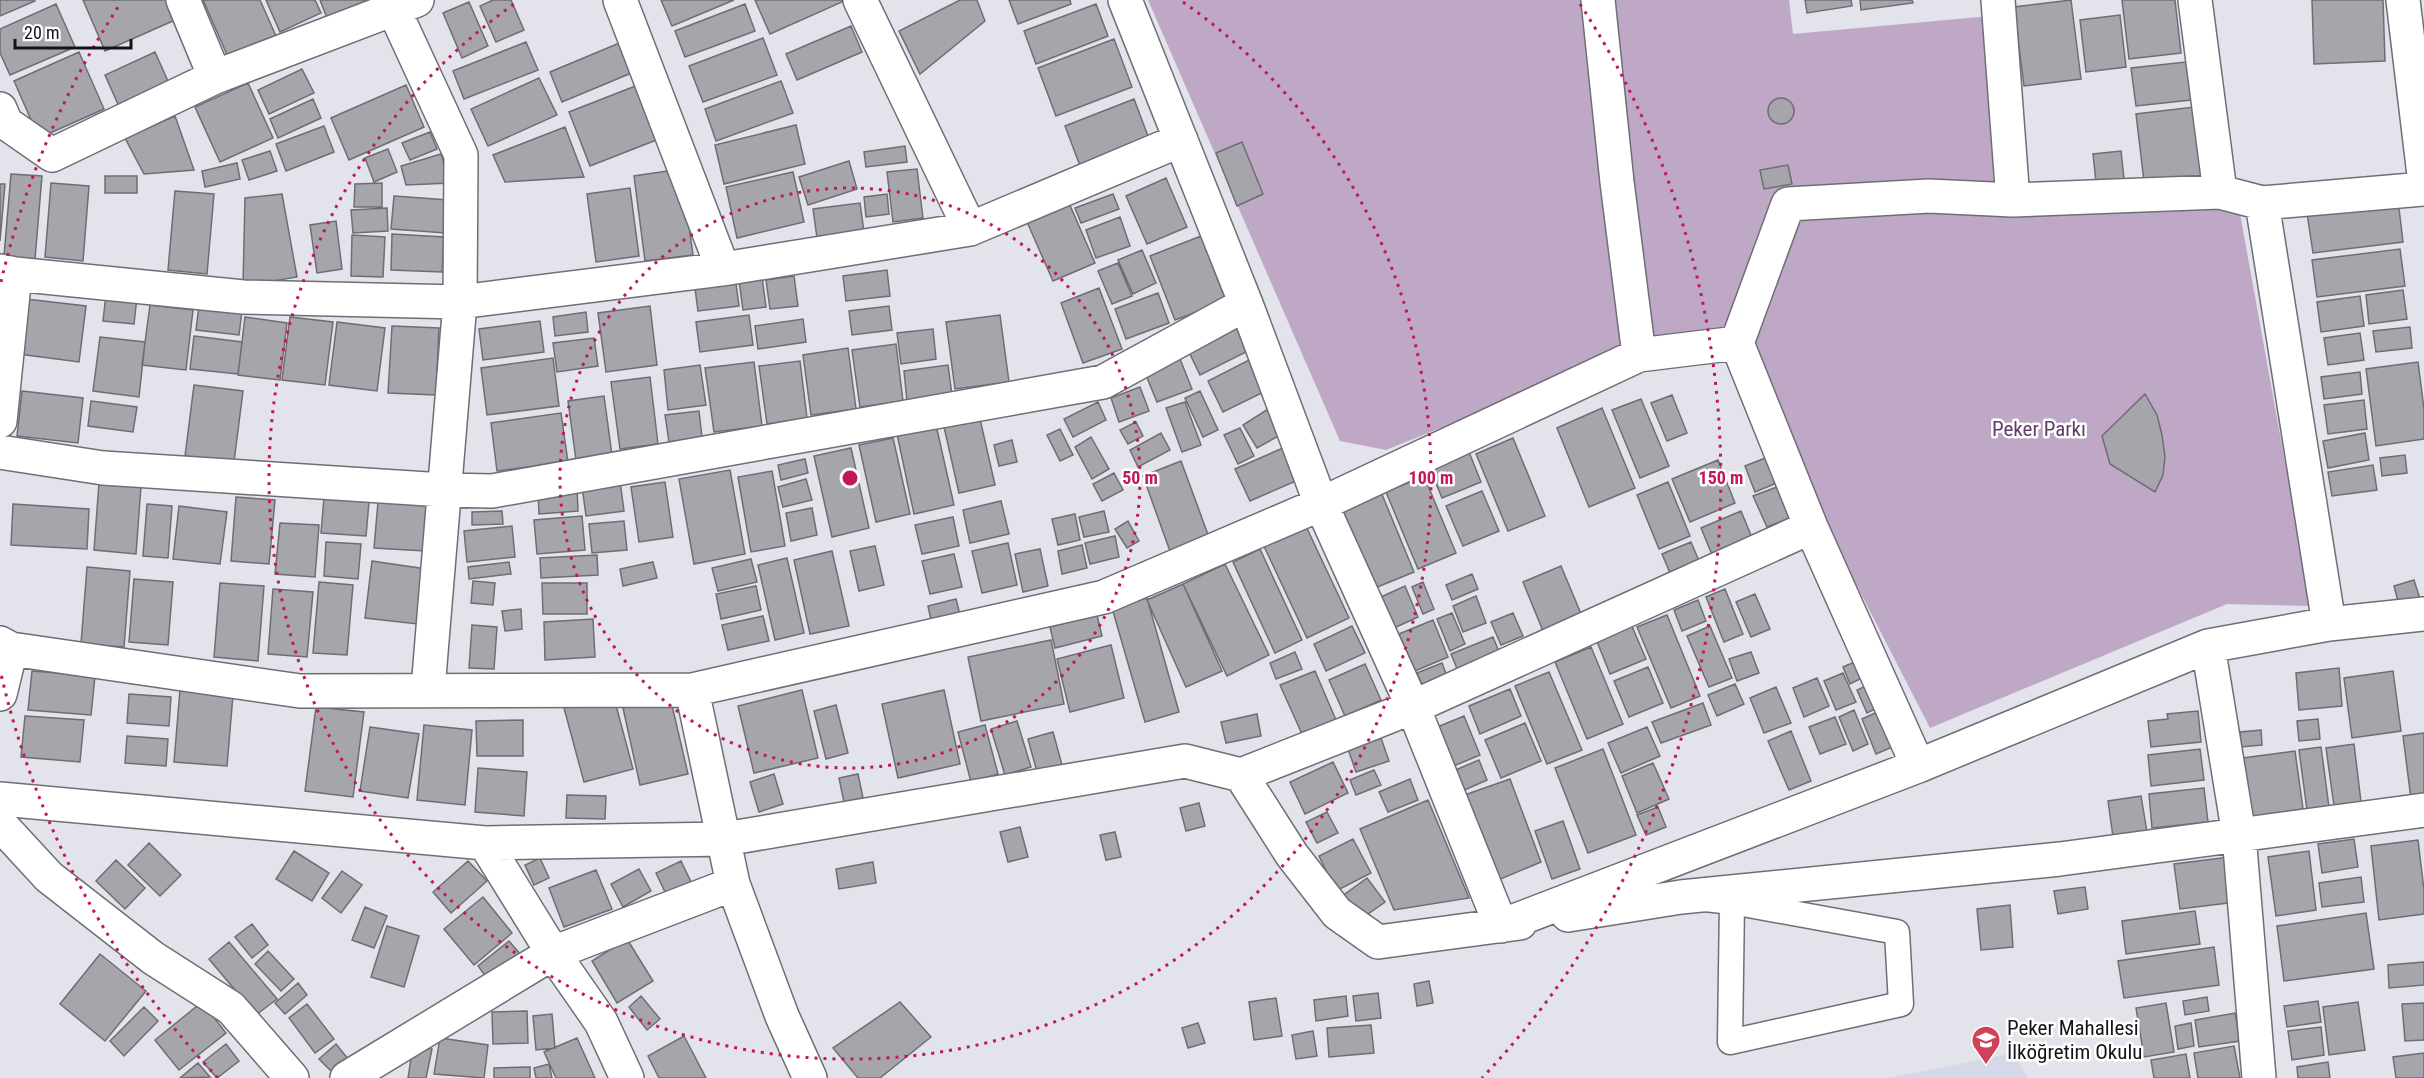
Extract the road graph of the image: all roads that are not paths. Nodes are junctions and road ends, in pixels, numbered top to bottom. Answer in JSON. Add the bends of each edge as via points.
{"nodes":[{"id":1,"x":183,"y":0,"type":"edge"},
{"id":2,"x":620,"y":0,"type":"edge"},
{"id":3,"x":860,"y":0,"type":"edge"},
{"id":4,"x":1125,"y":0,"type":"edge"},
{"id":5,"x":1598,"y":0,"type":"edge"},
{"id":6,"x":1998,"y":0,"type":"edge"},
{"id":7,"x":2195,"y":0,"type":"edge"},
{"id":8,"x":2403,"y":0,"type":"edge"},
{"id":9,"x":406,"y":5,"type":"edge"},
{"id":10,"x":215,"y":77,"type":"junction"},
{"id":11,"x":0,"y":109,"type":"edge"},
{"id":12,"x":1181,"y":140,"type":"junction"},
{"id":13,"x":2424,"y":176,"type":"edge"},
{"id":14,"x":2424,"y":189,"type":"edge"},
{"id":15,"x":2220,"y":192,"type":"junction"},
{"id":16,"x":2013,"y":200,"type":"junction"},
{"id":17,"x":2262,"y":202,"type":"junction"},
{"id":18,"x":970,"y":228,"type":"junction"},
{"id":19,"x":723,"y":269,"type":"junction"},
{"id":20,"x":7,"y":272,"type":"edge"},
{"id":21,"x":460,"y":302,"type":"junction"},
{"id":22,"x":1246,"y":304,"type":"junction"},
{"id":23,"x":1737,"y":343,"type":"junction"},
{"id":24,"x":1639,"y":355,"type":"junction"},
{"id":25,"x":0,"y":421,"type":"edge"},
{"id":26,"x":0,"y":452,"type":"edge"},
{"id":27,"x":443,"y":490,"type":"junction"},
{"id":28,"x":1321,"y":504,"type":"junction"},
{"id":29,"x":1811,"y":527,"type":"junction"},
{"id":30,"x":2424,"y":614,"type":"edge"},
{"id":31,"x":2329,"y":624,"type":"junction"},
{"id":32,"x":6,"y":646,"type":"edge"},
{"id":33,"x":2208,"y":646,"type":"junction"},
{"id":34,"x":428,"y":689,"type":"junction"},
{"id":35,"x":692,"y":690,"type":"junction"},
{"id":36,"x":0,"y":694,"type":"edge"},
{"id":37,"x":1413,"y":706,"type":"junction"},
{"id":38,"x":1918,"y":766,"type":"junction"},
{"id":39,"x":1241,"y":775,"type":"junction"},
{"id":40,"x":0,"y":799,"type":"edge"},
{"id":41,"x":2424,"y":810,"type":"edge"},
{"id":42,"x":0,"y":824,"type":"edge"},
{"id":43,"x":2239,"y":835,"type":"junction"},
{"id":44,"x":725,"y":839,"type":"junction"},
{"id":45,"x":485,"y":843,"type":"junction"},
{"id":46,"x":733,"y":884,"type":"junction"},
{"id":47,"x":1682,"y":897,"type":"junction"},
{"id":48,"x":1732,"y":902,"type":"junction"},
{"id":49,"x":1501,"y":926,"type":"junction"},
{"id":50,"x":553,"y":953,"type":"junction"},
{"id":51,"x":292,"y":1078,"type":"edge"},
{"id":52,"x":347,"y":1078,"type":"edge"},
{"id":53,"x":627,"y":1078,"type":"edge"},
{"id":54,"x":810,"y":1078,"type":"edge"},
{"id":55,"x":2259,"y":1078,"type":"edge"}],
"edges":[{"from":1,"to":10,"type":"street"},
{"from":2,"to":19,"type":"street"},
{"from":3,"to":18,"type":"street"},
{"from":4,"to":12,"type":"street"},
{"from":5,"to":24,"type":"street"},
{"from":6,"to":16,"type":"street"},
{"from":7,"to":15,"type":"street"},
{"from":8,"to":13,"type":"street"},
{"from":9,"to":10,"type":"street"},
{"from":9,"to":21,"type":"street","via":[[460,155]]},
{"from":10,"to":11,"type":"street","via":[[52,155],[6,123]]},
{"from":12,"to":18,"type":"street"},
{"from":12,"to":22,"type":"street"},
{"from":14,"to":17,"type":"street"},
{"from":15,"to":16,"type":"street"},
{"from":15,"to":17,"type":"street"},
{"from":16,"to":23,"type":"street","via":[[1929,196],[1788,204]]},
{"from":17,"to":31,"type":"street"},
{"from":18,"to":19,"type":"street"},
{"from":19,"to":21,"type":"street"},
{"from":20,"to":21,"type":"street","via":[[243,297]]},
{"from":20,"to":25,"type":"street"},
{"from":21,"to":27,"type":"street"},
{"from":22,"to":27,"type":"street","via":[[1103,382],[492,491]]},
{"from":22,"to":28,"type":"street"},
{"from":23,"to":24,"type":"street"},
{"from":23,"to":29,"type":"street"},
{"from":24,"to":28,"type":"street"},
{"from":26,"to":27,"type":"street","via":[[102,468]]},
{"from":27,"to":34,"type":"street"},
{"from":28,"to":35,"type":"street","via":[[1104,597]]},
{"from":28,"to":37,"type":"street"},
{"from":29,"to":37,"type":"street"},
{"from":29,"to":38,"type":"street"},
{"from":30,"to":31,"type":"street"},
{"from":31,"to":33,"type":"street"},
{"from":32,"to":34,"type":"street","via":[[300,691]]},
{"from":32,"to":36,"type":"street"},
{"from":33,"to":38,"type":"street"},
{"from":33,"to":43,"type":"street"},
{"from":34,"to":35,"type":"street"},
{"from":35,"to":44,"type":"street"},
{"from":37,"to":39,"type":"street"},
{"from":37,"to":49,"type":"street"},
{"from":38,"to":49,"type":"street"},
{"from":39,"to":44,"type":"street","via":[[1185,761]]},
{"from":39,"to":49,"type":"street","via":[[1292,855],[1337,913],[1378,942]]},
{"from":40,"to":45,"type":"street"},
{"from":41,"to":43,"type":"street"},
{"from":42,"to":51,"type":"street","via":[[49,877],[153,958],[231,1008]]},
{"from":43,"to":47,"type":"street","via":[[2060,859]]},
{"from":43,"to":55,"type":"street"},
{"from":44,"to":45,"type":"street"},
{"from":44,"to":46,"type":"street"},
{"from":45,"to":50,"type":"street"},
{"from":46,"to":50,"type":"street"},
{"from":46,"to":54,"type":"street","via":[[782,1016]]},
{"from":47,"to":48,"type":"lane"},
{"from":47,"to":49,"type":"street"},
{"from":48,"to":48,"type":"lane","via":[[1730,1042],[1900,1004],[1897,932]]},
{"from":50,"to":52,"type":"street"},
{"from":50,"to":53,"type":"street","via":[[601,1022]]}]}
